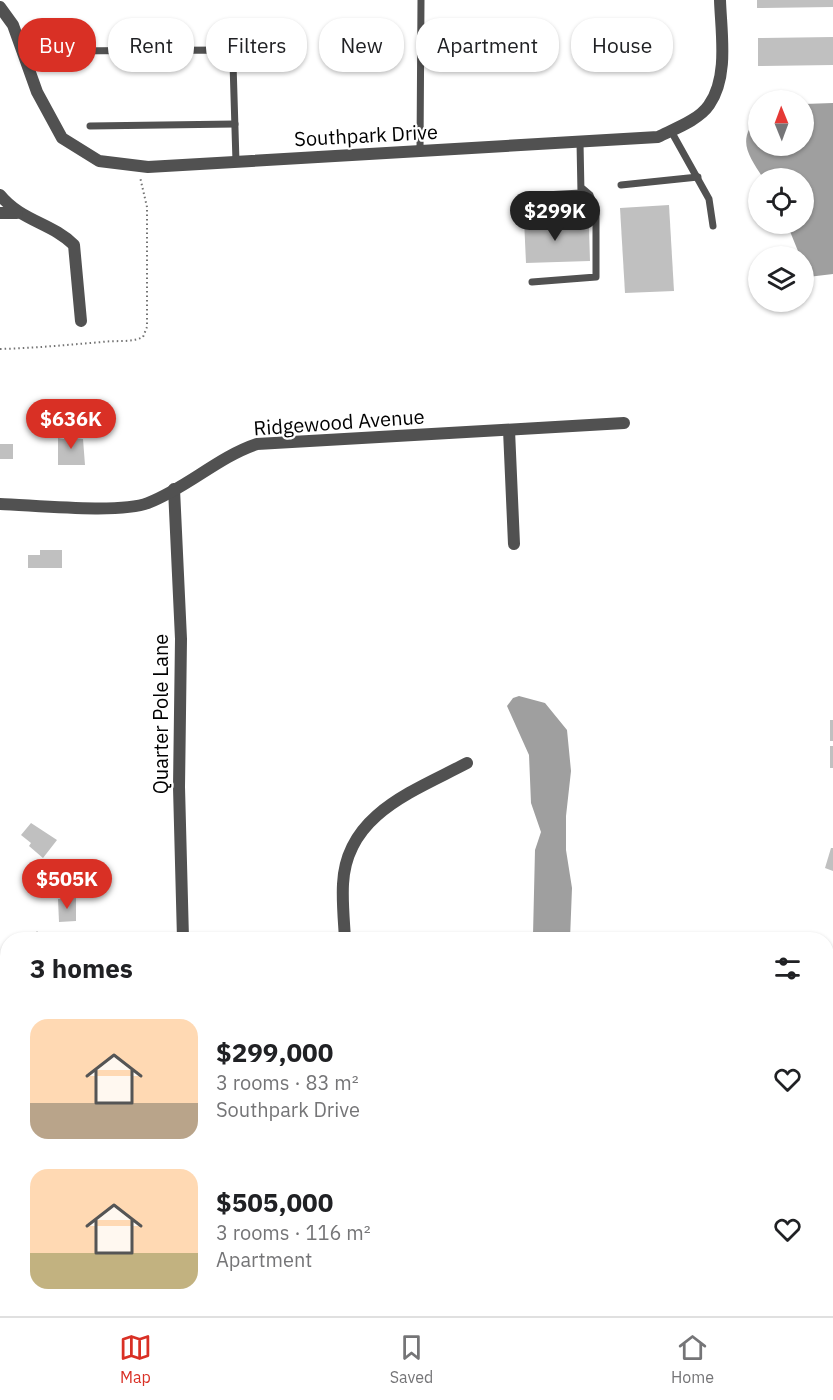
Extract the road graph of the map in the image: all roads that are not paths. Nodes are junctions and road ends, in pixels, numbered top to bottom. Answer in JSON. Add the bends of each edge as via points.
{"nodes":[{"id":1,"x":421,"y":0,"type":"edge"},
{"id":2,"x":720,"y":0,"type":"edge"},
{"id":3,"x":0,"y":7,"type":"edge"},
{"id":4,"x":18,"y":39,"type":"edge"},
{"id":5,"x":96,"y":51,"type":"edge"},
{"id":6,"x":30,"y":72,"type":"edge"},
{"id":7,"x":235,"y":124,"type":"junction"},
{"id":8,"x":90,"y":126,"type":"dead end"},
{"id":9,"x":672,"y":130,"type":"junction"},
{"id":10,"x":580,"y":142,"type":"junction"},
{"id":11,"x":420,"y":151,"type":"junction"},
{"id":12,"x":236,"y":162,"type":"junction"},
{"id":13,"x":698,"y":177,"type":"junction"},
{"id":14,"x":621,"y":185,"type":"dead end"},
{"id":15,"x":583,"y":189,"type":"junction"},
{"id":16,"x":0,"y":195,"type":"edge"},
{"id":17,"x":526,"y":196,"type":"dead end"},
{"id":18,"x":0,"y":213,"type":"edge"},
{"id":19,"x":17,"y":213,"type":"junction"},
{"id":20,"x":713,"y":226,"type":"dead end"},
{"id":21,"x":532,"y":282,"type":"dead end"},
{"id":22,"x":81,"y":321,"type":"dead end"},
{"id":23,"x":624,"y":423,"type":"dead end"},
{"id":24,"x":509,"y":430,"type":"junction"},
{"id":25,"x":174,"y":489,"type":"junction"},
{"id":26,"x":0,"y":504,"type":"edge"},
{"id":27,"x":514,"y":543,"type":"dead end"},
{"id":28,"x":467,"y":763,"type":"dead end"},
{"id":29,"x":183,"y":932,"type":"edge"},
{"id":30,"x":345,"y":932,"type":"edge"}],
"edges":[{"from":1,"to":11,"type":"lane"},
{"from":2,"to":9,"type":"street","name":"Southpark Drive","via":[[721,72],[709,106]]},
{"from":3,"to":4,"type":"street","name":"Southpark Drive"},
{"from":5,"to":7,"type":"lane","via":[[224,50],[233,63]]},
{"from":6,"to":12,"type":"street","name":"Southpark Drive","via":[[62,138],[99,161],[139,166]]},
{"from":7,"to":8,"type":"lane"},
{"from":7,"to":12,"type":"lane"},
{"from":9,"to":10,"type":"street","name":"Southpark Drive","via":[[658,137]]},
{"from":9,"to":13,"type":"lane"},
{"from":10,"to":11,"type":"street","name":"Southpark Drive"},
{"from":10,"to":15,"type":"lane"},
{"from":11,"to":12,"type":"street","name":"Southpark Drive"},
{"from":13,"to":14,"type":"lane"},
{"from":13,"to":20,"type":"lane","via":[[710,199]]},
{"from":15,"to":17,"type":"lane","via":[[576,195]]},
{"from":15,"to":21,"type":"lane","via":[[596,210],[596,278]]},
{"from":16,"to":19,"type":"street"},
{"from":18,"to":19,"type":"street"},
{"from":19,"to":22,"type":"street","via":[[66,237],[74,245]]},
{"from":23,"to":24,"type":"street","name":"Ridgewood Avenue"},
{"from":24,"to":25,"type":"street","name":"Ridgewood Avenue","via":[[257,444],[238,450]]},
{"from":24,"to":27,"type":"street"},
{"from":25,"to":26,"type":"street","name":"Ridgewood Avenue","via":[[146,504]]},
{"from":25,"to":29,"type":"street","name":"Quarter Pole Lane","via":[[181,639]]},
{"from":28,"to":30,"type":"street","via":[[378,812],[360,832],[349,853],[342,883]]}]}
